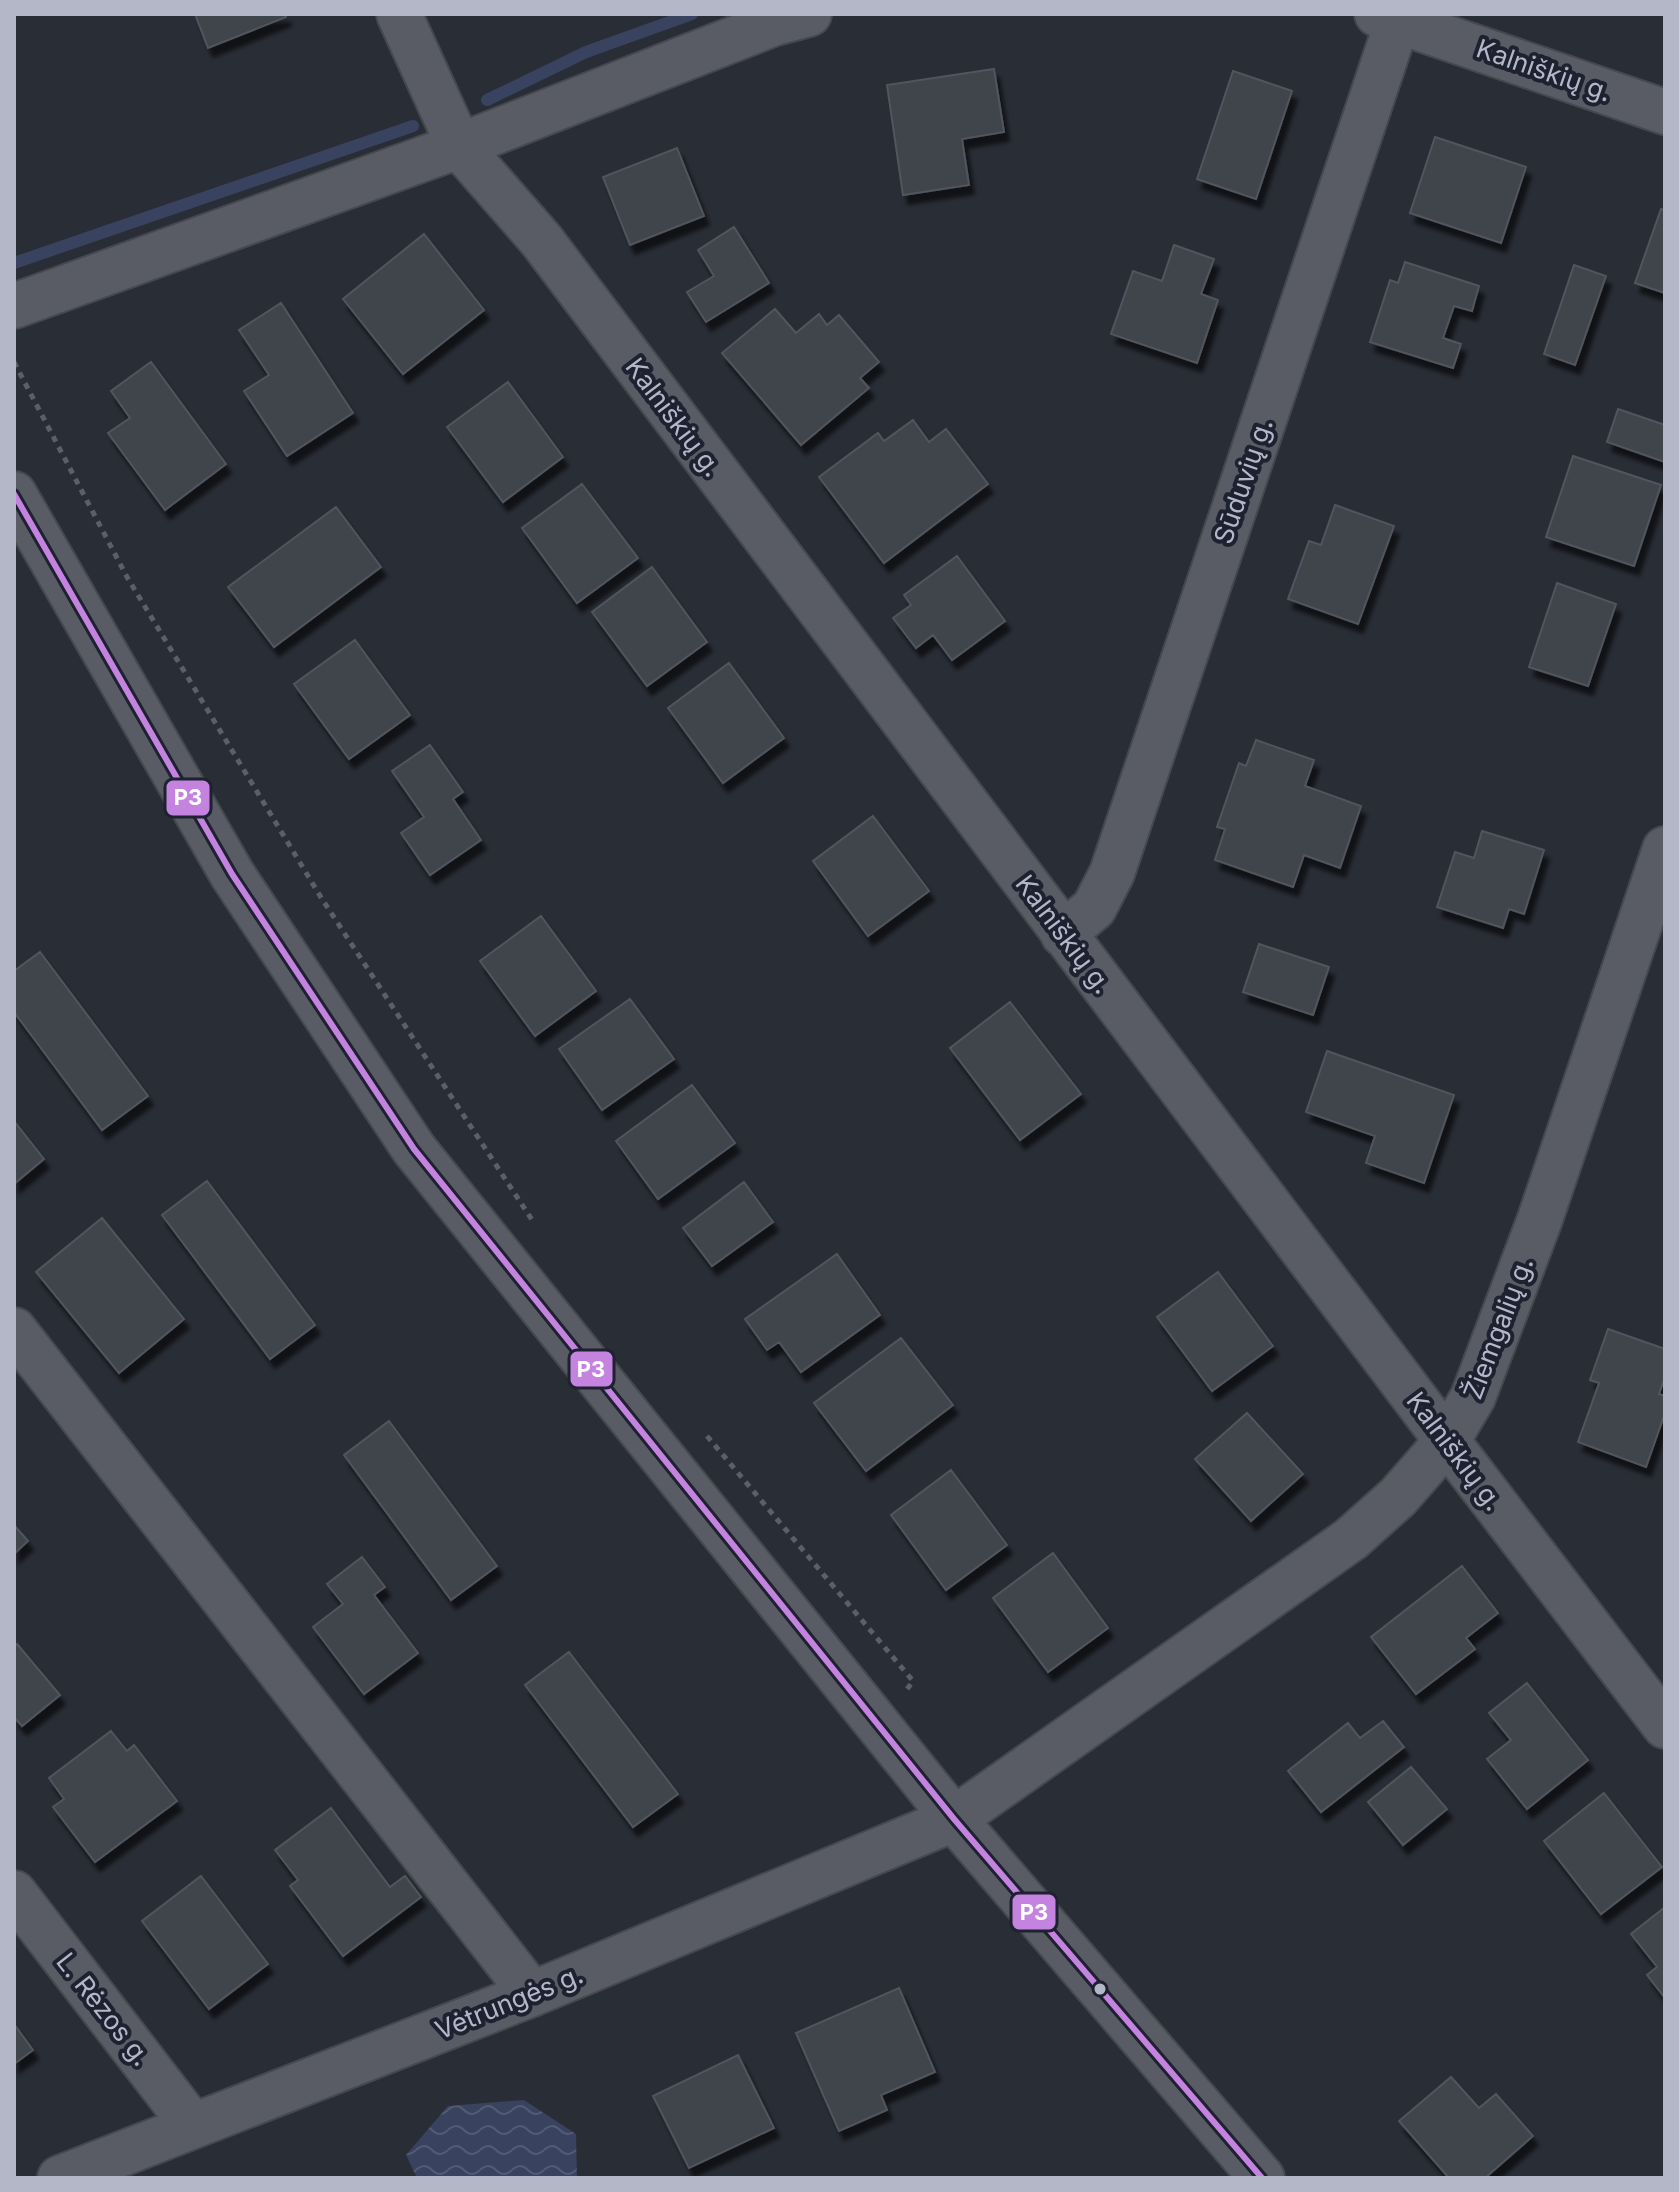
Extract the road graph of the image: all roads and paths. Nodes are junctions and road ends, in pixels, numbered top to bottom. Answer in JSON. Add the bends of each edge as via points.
{"nodes":[{"id":1,"x":399,"y":14,"type":"edge"},
{"id":2,"x":809,"y":14,"type":"edge"},
{"id":3,"x":1392,"y":16,"type":"edge"},
{"id":4,"x":1665,"y":112,"type":"edge"},
{"id":5,"x":459,"y":146,"type":"junction"},
{"id":6,"x":14,"y":306,"type":"edge"},
{"id":7,"x":14,"y":362,"type":"edge"},
{"id":8,"x":14,"y":494,"type":"edge"},
{"id":9,"x":1665,"y":849,"type":"edge"},
{"id":10,"x":1063,"y":934,"type":"junction"},
{"id":11,"x":535,"y":1224,"type":"dead end"},
{"id":12,"x":14,"y":1330,"type":"edge"},
{"id":13,"x":702,"y":1430,"type":"dead end"},
{"id":14,"x":1447,"y":1441,"type":"junction"},
{"id":15,"x":1665,"y":1726,"type":"edge"},
{"id":16,"x":879,"y":1727,"type":"junction"},
{"id":17,"x":954,"y":1819,"type":"junction"},
{"id":18,"x":14,"y":1893,"type":"edge"},
{"id":19,"x":532,"y":1994,"type":"junction"},
{"id":20,"x":193,"y":2126,"type":"junction"},
{"id":21,"x":60,"y":2178,"type":"edge"},
{"id":22,"x":1262,"y":2178,"type":"edge"}],
"edges":[{"from":1,"to":5,"type":"street","name":"Kalniškių g."},
{"from":2,"to":5,"type":"street"},
{"from":3,"to":4,"type":"street","name":"Kalniškių g."},
{"from":3,"to":10,"type":"street","name":"Sūduvių g.","via":[[1112,873],[1094,908]]},
{"from":5,"to":6,"type":"street"},
{"from":5,"to":10,"type":"street","name":"Kalniškių g.","via":[[542,241]]},
{"from":7,"to":11,"type":"path","via":[[127,577],[322,899]]},
{"from":8,"to":16,"type":"street","via":[[232,874],[414,1149]]},
{"from":9,"to":14,"type":"street","name":"Žiemgalių g.","via":[[1534,1234],[1473,1397]]},
{"from":10,"to":14,"type":"street","name":"Kalniškių g."},
{"from":12,"to":19,"type":"street"},
{"from":13,"to":16,"type":"path","via":[[913,1681]]},
{"from":14,"to":15,"type":"street","name":"Kalniškių g."},
{"from":14,"to":17,"type":"street","name":"Žiemgalių g.","via":[[1398,1497],[1351,1539]]},
{"from":16,"to":17,"type":"street"},
{"from":17,"to":19,"type":"street","name":"Vėtrungės g."},
{"from":17,"to":22,"type":"street"},
{"from":18,"to":20,"type":"street","name":"L. Rėzos g."},
{"from":19,"to":20,"type":"street","name":"Vėtrungės g."},
{"from":20,"to":21,"type":"street","name":"Vėtrungės g."}]}
